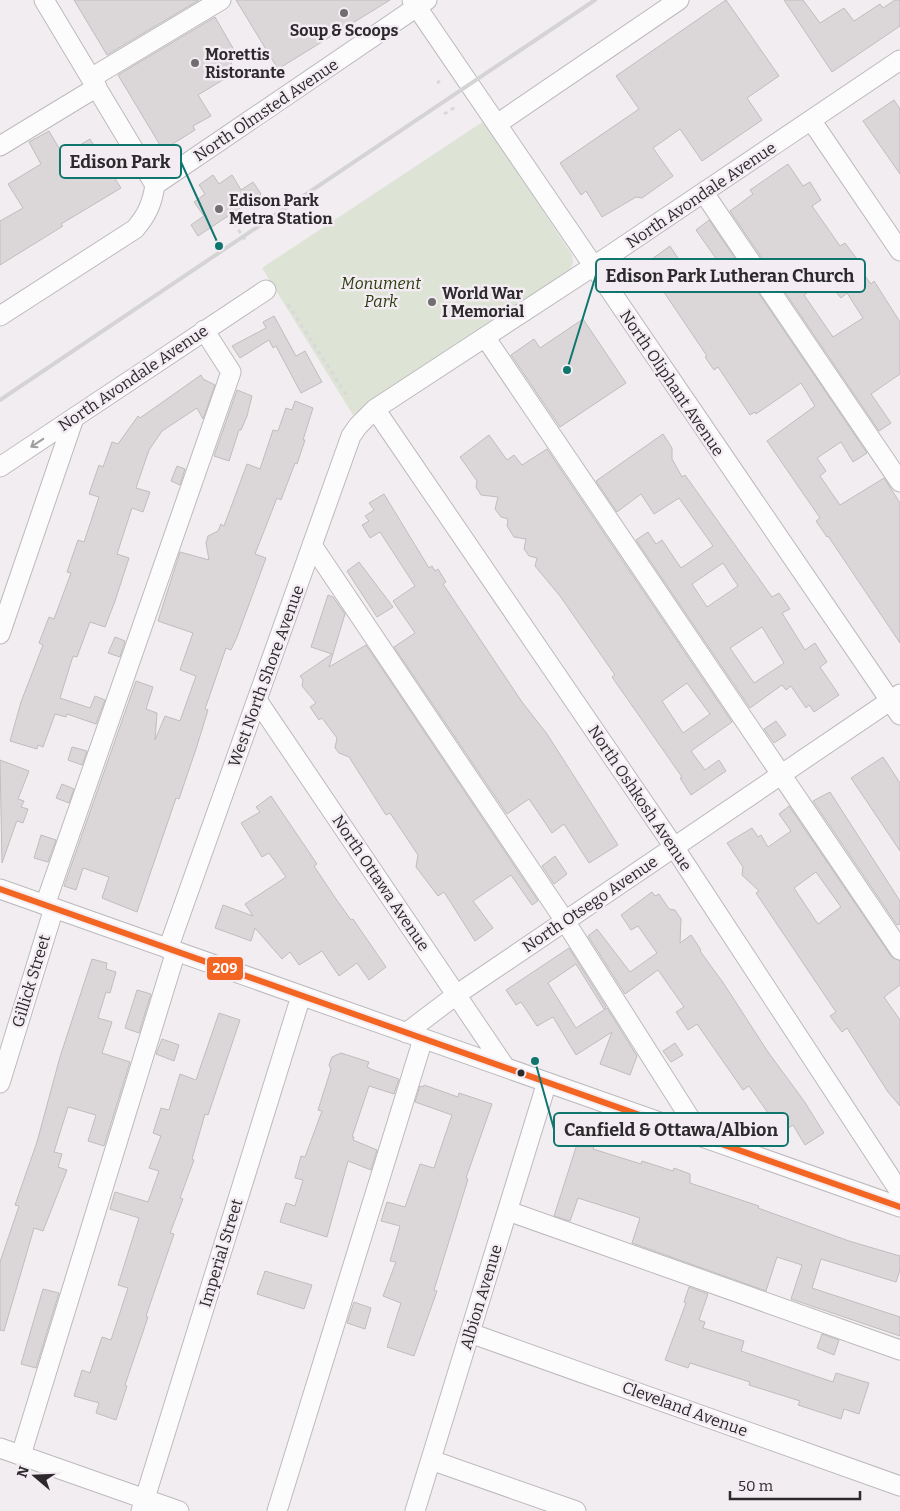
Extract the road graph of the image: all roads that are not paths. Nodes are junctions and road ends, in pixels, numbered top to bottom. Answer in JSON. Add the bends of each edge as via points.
{"nodes":[{"id":1,"x":44,"y":0,"type":"edge"},
{"id":2,"x":221,"y":0,"type":"edge"},
{"id":3,"x":679,"y":0,"type":"edge"},
{"id":4,"x":418,"y":2,"type":"edge"},
{"id":5,"x":900,"y":60,"type":"edge"},
{"id":6,"x":94,"y":82,"type":"junction"},
{"id":7,"x":811,"y":120,"type":"junction"},
{"id":8,"x":497,"y":124,"type":"junction"},
{"id":9,"x":0,"y":146,"type":"edge"},
{"id":10,"x":156,"y":185,"type":"junction"},
{"id":11,"x":704,"y":193,"type":"junction"},
{"id":12,"x":900,"y":251,"type":"edge"},
{"id":13,"x":593,"y":267,"type":"junction"},
{"id":14,"x":266,"y":290,"type":"dead end"},
{"id":15,"x":0,"y":316,"type":"edge"},
{"id":16,"x":204,"y":330,"type":"junction"},
{"id":17,"x":485,"y":337,"type":"junction"},
{"id":18,"x":375,"y":409,"type":"junction"},
{"id":19,"x":74,"y":418,"type":"junction"},
{"id":20,"x":0,"y":467,"type":"edge"},
{"id":21,"x":900,"y":482,"type":"edge"},
{"id":22,"x":312,"y":545,"type":"junction"},
{"id":23,"x":0,"y":634,"type":"edge"},
{"id":24,"x":257,"y":700,"type":"junction"},
{"id":25,"x":897,"y":703,"type":"edge"},
{"id":26,"x":782,"y":774,"type":"junction"},
{"id":27,"x":674,"y":847,"type":"junction"},
{"id":28,"x":0,"y":889,"type":"edge"},
{"id":29,"x":49,"y":906,"type":"junction"},
{"id":30,"x":565,"y":921,"type":"junction"},
{"id":31,"x":172,"y":950,"type":"junction"},
{"id":32,"x":900,"y":950,"type":"edge"},
{"id":33,"x":456,"y":995,"type":"junction"},
{"id":34,"x":301,"y":996,"type":"junction"},
{"id":35,"x":414,"y":1036,"type":"junction"},
{"id":36,"x":505,"y":1067,"type":"junction"},
{"id":37,"x":547,"y":1082,"type":"junction"},
{"id":38,"x":0,"y":1083,"type":"edge"},
{"id":39,"x":702,"y":1138,"type":"junction"},
{"id":40,"x":900,"y":1192,"type":"edge"},
{"id":41,"x":900,"y":1207,"type":"edge"},
{"id":42,"x":508,"y":1211,"type":"junction"},
{"id":43,"x":470,"y":1333,"type":"junction"},
{"id":44,"x":900,"y":1350,"type":"edge"},
{"id":45,"x":0,"y":1448,"type":"edge"},
{"id":46,"x":21,"y":1455,"type":"junction"},
{"id":47,"x":431,"y":1460,"type":"junction"},
{"id":48,"x":900,"y":1486,"type":"edge"},
{"id":49,"x":143,"y":1505,"type":"edge"},
{"id":50,"x":179,"y":1511,"type":"edge"},
{"id":51,"x":277,"y":1511,"type":"edge"},
{"id":52,"x":415,"y":1511,"type":"edge"},
{"id":53,"x":576,"y":1511,"type":"edge"}],
"edges":[{"from":1,"to":6,"type":"street"},
{"from":2,"to":6,"type":"street"},
{"from":3,"to":8,"type":"street"},
{"from":4,"to":8,"type":"street","name":"North Oliphant Avenue"},
{"from":4,"to":10,"type":"street","name":"North Olmsted Avenue"},
{"from":5,"to":7,"type":"street","name":"North Avondale Avenue"},
{"from":6,"to":9,"type":"street"},
{"from":6,"to":10,"type":"street"},
{"from":7,"to":11,"type":"street","name":"North Avondale Avenue"},
{"from":7,"to":12,"type":"street"},
{"from":8,"to":13,"type":"street","name":"North Oliphant Avenue"},
{"from":10,"to":15,"type":"street","via":[[147,214],[135,229]]},
{"from":11,"to":13,"type":"street","name":"North Avondale Avenue"},
{"from":11,"to":21,"type":"street"},
{"from":13,"to":17,"type":"street","name":"North Avondale Avenue"},
{"from":13,"to":25,"type":"street","name":"North Oliphant Avenue"},
{"from":14,"to":16,"type":"street","name":"North Avondale Avenue"},
{"from":16,"to":19,"type":"street","name":"North Avondale Avenue"},
{"from":16,"to":29,"type":"street","name":"Gillick Street","via":[[231,372]]},
{"from":17,"to":18,"type":"street","name":"North Avondale Avenue"},
{"from":17,"to":26,"type":"street"},
{"from":18,"to":22,"type":"street","name":"West North Shore Avenue","via":[[351,436]]},
{"from":18,"to":27,"type":"street","name":"North Oshkosh Avenue"},
{"from":19,"to":20,"type":"street","name":"North Avondale Avenue","one_way":true},
{"from":19,"to":23,"type":"street"},
{"from":22,"to":24,"type":"street","name":"West North Shore Avenue"},
{"from":22,"to":30,"type":"street"},
{"from":24,"to":31,"type":"street","name":"West North Shore Avenue"},
{"from":24,"to":33,"type":"street","name":"North Ottawa Avenue"},
{"from":25,"to":26,"type":"street","name":"North Otsego Avenue"},
{"from":26,"to":27,"type":"street","name":"North Otsego Avenue"},
{"from":26,"to":32,"type":"street"},
{"from":27,"to":30,"type":"street","name":"North Otsego Avenue"},
{"from":27,"to":40,"type":"street","name":"North Oshkosh Avenue"},
{"from":28,"to":29,"type":"street"},
{"from":29,"to":31,"type":"street"},
{"from":29,"to":38,"type":"street","name":"Gillick Street"},
{"from":30,"to":33,"type":"street","name":"North Otsego Avenue"},
{"from":30,"to":39,"type":"street"},
{"from":31,"to":34,"type":"street"},
{"from":31,"to":46,"type":"street","name":"West North Shore Avenue"},
{"from":33,"to":35,"type":"street","name":"North Otsego Avenue"},
{"from":33,"to":36,"type":"street","name":"North Ottawa Avenue"},
{"from":34,"to":35,"type":"street"},
{"from":34,"to":49,"type":"street","name":"Imperial Street"},
{"from":35,"to":36,"type":"street"},
{"from":35,"to":51,"type":"street"},
{"from":36,"to":37,"type":"street"},
{"from":37,"to":39,"type":"street"},
{"from":37,"to":42,"type":"street","name":"Albion Avenue"},
{"from":39,"to":41,"type":"street"},
{"from":42,"to":43,"type":"street","name":"Albion Avenue"},
{"from":42,"to":44,"type":"street"},
{"from":43,"to":47,"type":"street","name":"Albion Avenue"},
{"from":43,"to":48,"type":"street","name":"Cleveland Avenue"},
{"from":45,"to":46,"type":"street"},
{"from":46,"to":49,"type":"street"},
{"from":47,"to":52,"type":"street","name":"Albion Avenue"},
{"from":47,"to":53,"type":"street"},
{"from":49,"to":50,"type":"street"}]}
